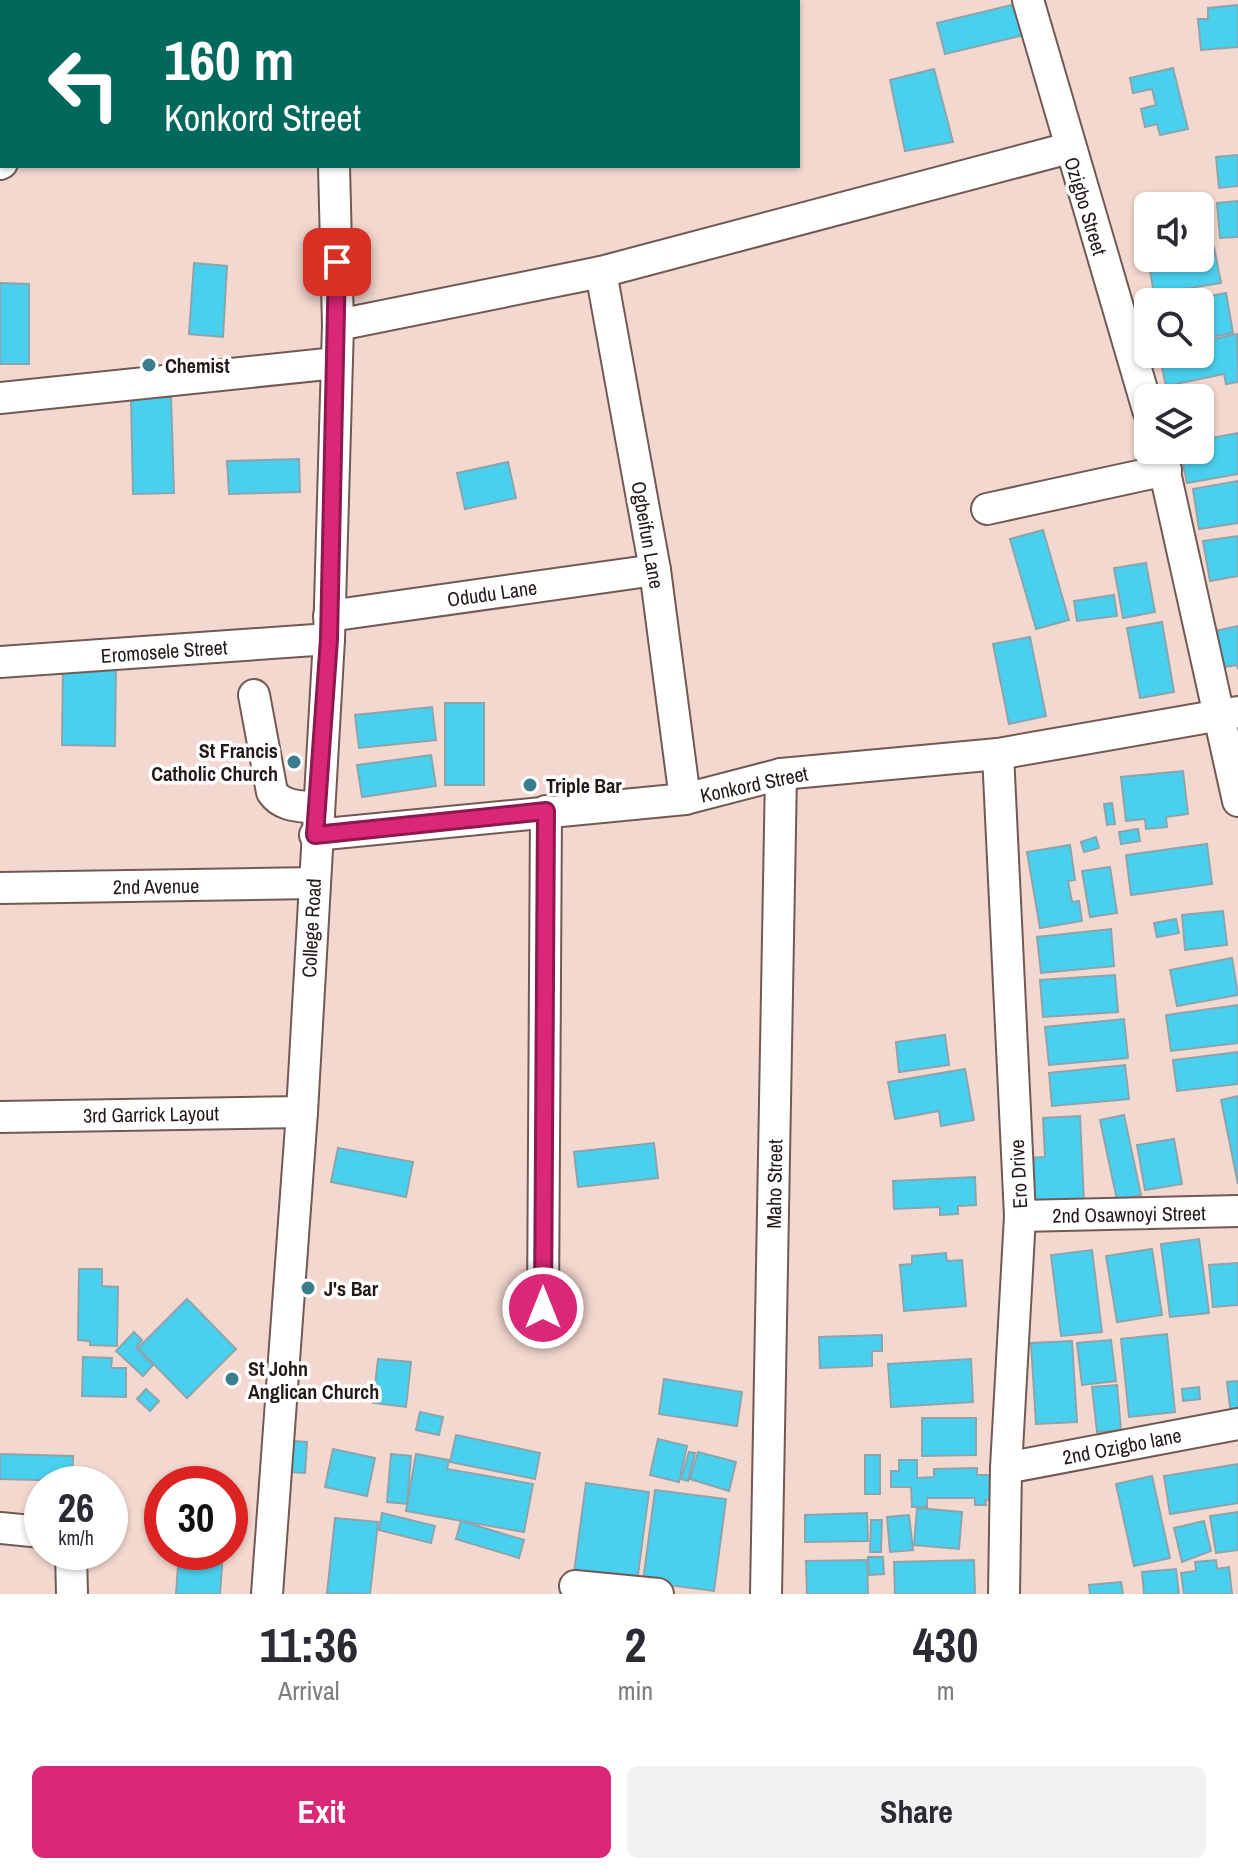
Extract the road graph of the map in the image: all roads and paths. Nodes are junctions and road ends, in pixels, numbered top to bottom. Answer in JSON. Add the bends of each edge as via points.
{"nodes":[{"id":1,"x":1028,"y":0,"type":"edge"},
{"id":2,"x":1069,"y":148,"type":"junction"},
{"id":3,"x":334,"y":168,"type":"edge"},
{"id":4,"x":601,"y":272,"type":"junction"},
{"id":5,"x":338,"y":325,"type":"junction"},
{"id":6,"x":336,"y":363,"type":"junction"},
{"id":7,"x":1140,"y":384,"type":"edge"},
{"id":8,"x":0,"y":398,"type":"edge"},
{"id":9,"x":1149,"y":464,"type":"edge"},
{"id":10,"x":1164,"y":464,"type":"edge"},
{"id":11,"x":987,"y":509,"type":"dead end"},
{"id":12,"x":655,"y":570,"type":"junction"},
{"id":13,"x":329,"y":628,"type":"junction"},
{"id":14,"x":0,"y":662,"type":"edge"},
{"id":15,"x":254,"y":695,"type":"dead end"},
{"id":16,"x":1228,"y":713,"type":"edge"},
{"id":17,"x":998,"y":754,"type":"junction"},
{"id":18,"x":781,"y":774,"type":"junction"},
{"id":19,"x":685,"y":799,"type":"junction"},
{"id":20,"x":1238,"y":801,"type":"edge"},
{"id":21,"x":546,"y":811,"type":"junction"},
{"id":22,"x":316,"y":822,"type":"junction"},
{"id":23,"x":313,"y":883,"type":"junction"},
{"id":24,"x":0,"y":888,"type":"edge"},
{"id":25,"x":302,"y":1112,"type":"junction"},
{"id":26,"x":0,"y":1117,"type":"edge"},
{"id":27,"x":1238,"y":1211,"type":"edge"},
{"id":28,"x":1020,"y":1216,"type":"junction"},
{"id":29,"x":543,"y":1308,"type":"dead end"},
{"id":30,"x":1238,"y":1424,"type":"edge"},
{"id":31,"x":1006,"y":1468,"type":"junction"},
{"id":32,"x":0,"y":1528,"type":"edge"},
{"id":33,"x":24,"y":1530,"type":"edge"},
{"id":34,"x":71,"y":1570,"type":"edge"},
{"id":35,"x":575,"y":1586,"type":"dead end"},
{"id":36,"x":72,"y":1594,"type":"edge"},
{"id":37,"x":267,"y":1594,"type":"edge"},
{"id":38,"x":658,"y":1594,"type":"edge"},
{"id":39,"x":766,"y":1594,"type":"edge"},
{"id":40,"x":1004,"y":1594,"type":"edge"}],
"edges":[{"from":1,"to":2,"type":"street","name":"Ozigbo Street"},
{"from":2,"to":4,"type":"street"},
{"from":2,"to":7,"type":"street","name":"Ozigbo Street"},
{"from":3,"to":5,"type":"street","name":"College Road"},
{"from":4,"to":5,"type":"street"},
{"from":4,"to":12,"type":"street","name":"Ogbeifun Lane"},
{"from":5,"to":6,"type":"street","name":"College Road"},
{"from":6,"to":8,"type":"street"},
{"from":6,"to":13,"type":"street","name":"College Road"},
{"from":9,"to":11,"type":"street"},
{"from":10,"to":16,"type":"street"},
{"from":12,"to":13,"type":"street","name":"Odudu Lane"},
{"from":12,"to":19,"type":"street","name":"Ogbeifun Lane"},
{"from":13,"to":14,"type":"street","name":"Eromosele Street"},
{"from":13,"to":22,"type":"street","name":"College Road"},
{"from":15,"to":22,"type":"street","name":"Konkord Street","via":[[272,792]]},
{"from":16,"to":17,"type":"street","name":"Konkord Street"},
{"from":16,"to":20,"type":"street"},
{"from":17,"to":18,"type":"street","name":"Konkord Street"},
{"from":17,"to":28,"type":"street","name":"Ero Drive"},
{"from":18,"to":19,"type":"street","name":"Konkord Street"},
{"from":18,"to":39,"type":"street","name":"Maho Street"},
{"from":19,"to":21,"type":"street","name":"Konkord Street"},
{"from":21,"to":22,"type":"street","name":"Konkord Street"},
{"from":21,"to":29,"type":"street"},
{"from":22,"to":23,"type":"street","name":"College Road"},
{"from":23,"to":24,"type":"street","name":"2nd Avenue"},
{"from":23,"to":25,"type":"street","name":"College Road"},
{"from":25,"to":26,"type":"street","name":"3rd Garrick Layout"},
{"from":25,"to":37,"type":"street","name":"College Road"},
{"from":27,"to":28,"type":"street","name":"2nd Osawnoyi Street"},
{"from":28,"to":31,"type":"street","name":"Ero Drive"},
{"from":30,"to":31,"type":"street","name":"2nd Ozigbo lane"},
{"from":31,"to":40,"type":"street","name":"Ero Drive"},
{"from":32,"to":33,"type":"street"},
{"from":34,"to":36,"type":"street"},
{"from":35,"to":38,"type":"street"}]}
